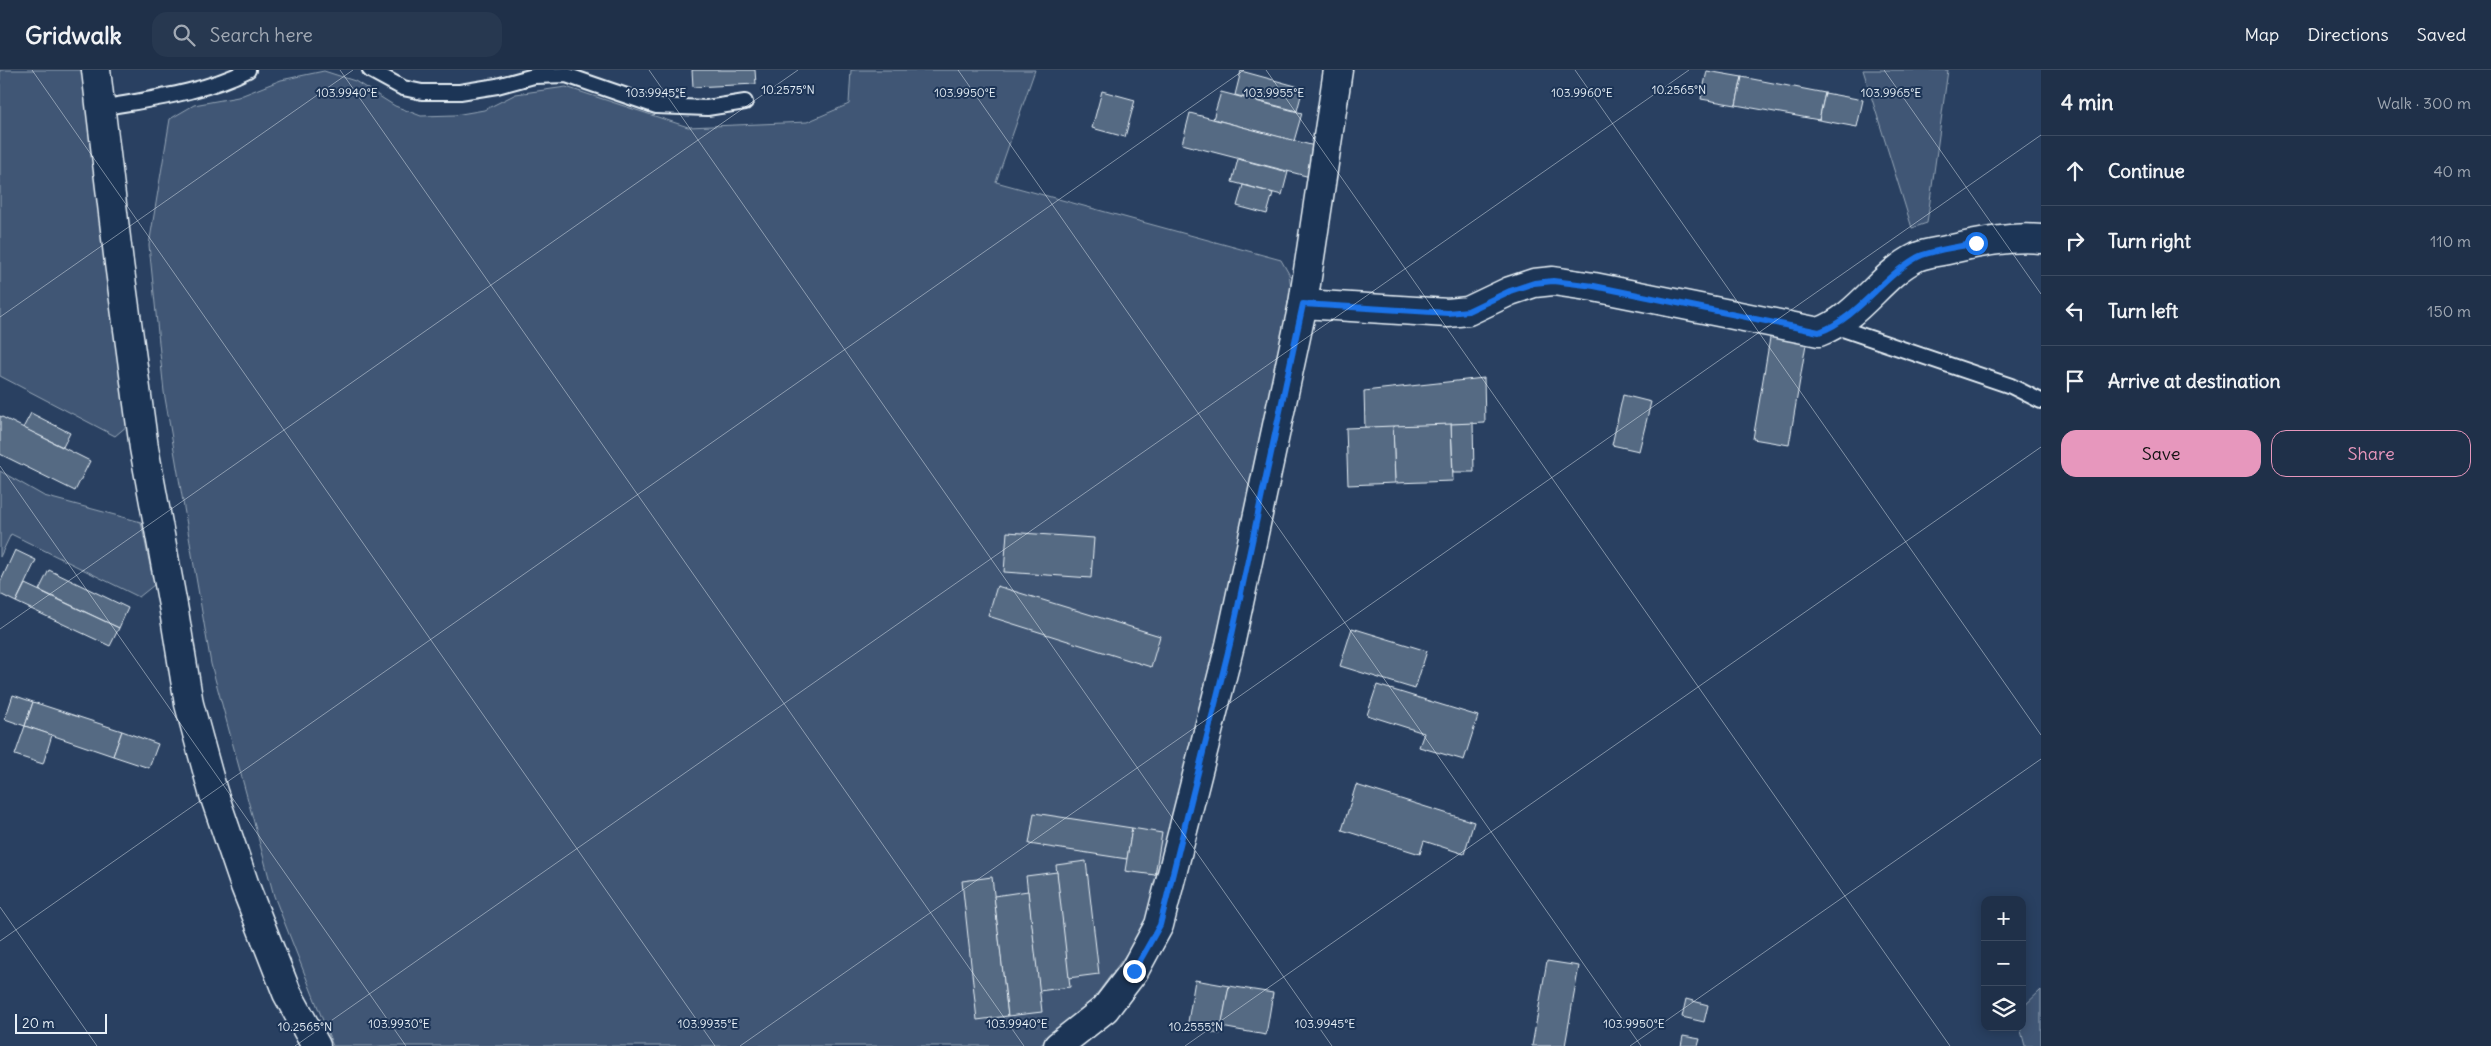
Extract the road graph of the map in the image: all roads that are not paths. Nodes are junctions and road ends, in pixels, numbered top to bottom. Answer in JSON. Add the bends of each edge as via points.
{"nodes":[{"id":1,"x":96,"y":70,"type":"edge"},
{"id":2,"x":248,"y":70,"type":"edge"},
{"id":3,"x":370,"y":70,"type":"edge"},
{"id":4,"x":1338,"y":70,"type":"edge"},
{"id":5,"x":745,"y":102,"type":"dead end"},
{"id":6,"x":101,"y":108,"type":"junction"},
{"id":7,"x":2041,"y":240,"type":"edge"},
{"id":8,"x":1303,"y":304,"type":"junction"},
{"id":9,"x":1834,"y":326,"type":"junction"},
{"id":10,"x":2041,"y":401,"type":"edge"},
{"id":11,"x":316,"y":1046,"type":"edge"},
{"id":12,"x":1058,"y":1046,"type":"edge"}],
"edges":[{"from":1,"to":6,"type":"street"},
{"from":2,"to":6,"type":"lane","via":[[181,93]]},
{"from":3,"to":5,"type":"lane","via":[[403,88],[422,92],[460,92],[534,76],[566,75],[656,106],[707,108]]},
{"from":4,"to":8,"type":"street"},
{"from":6,"to":11,"type":"street","via":[[118,263],[144,448],[189,704],[213,792],[245,886],[287,993]]},
{"from":7,"to":9,"type":"street","via":[[2025,238],[1976,243],[1918,256],[1894,272]]},
{"from":8,"to":9,"type":"street","via":[[1448,313],[1468,311],[1510,291],[1553,281],[1594,286],[1819,332]]},
{"from":8,"to":12,"type":"street","via":[[1230,644],[1160,925],[1134,971],[1105,1009]]},
{"from":9,"to":10,"type":"lane","via":[[2011,386]]}]}
